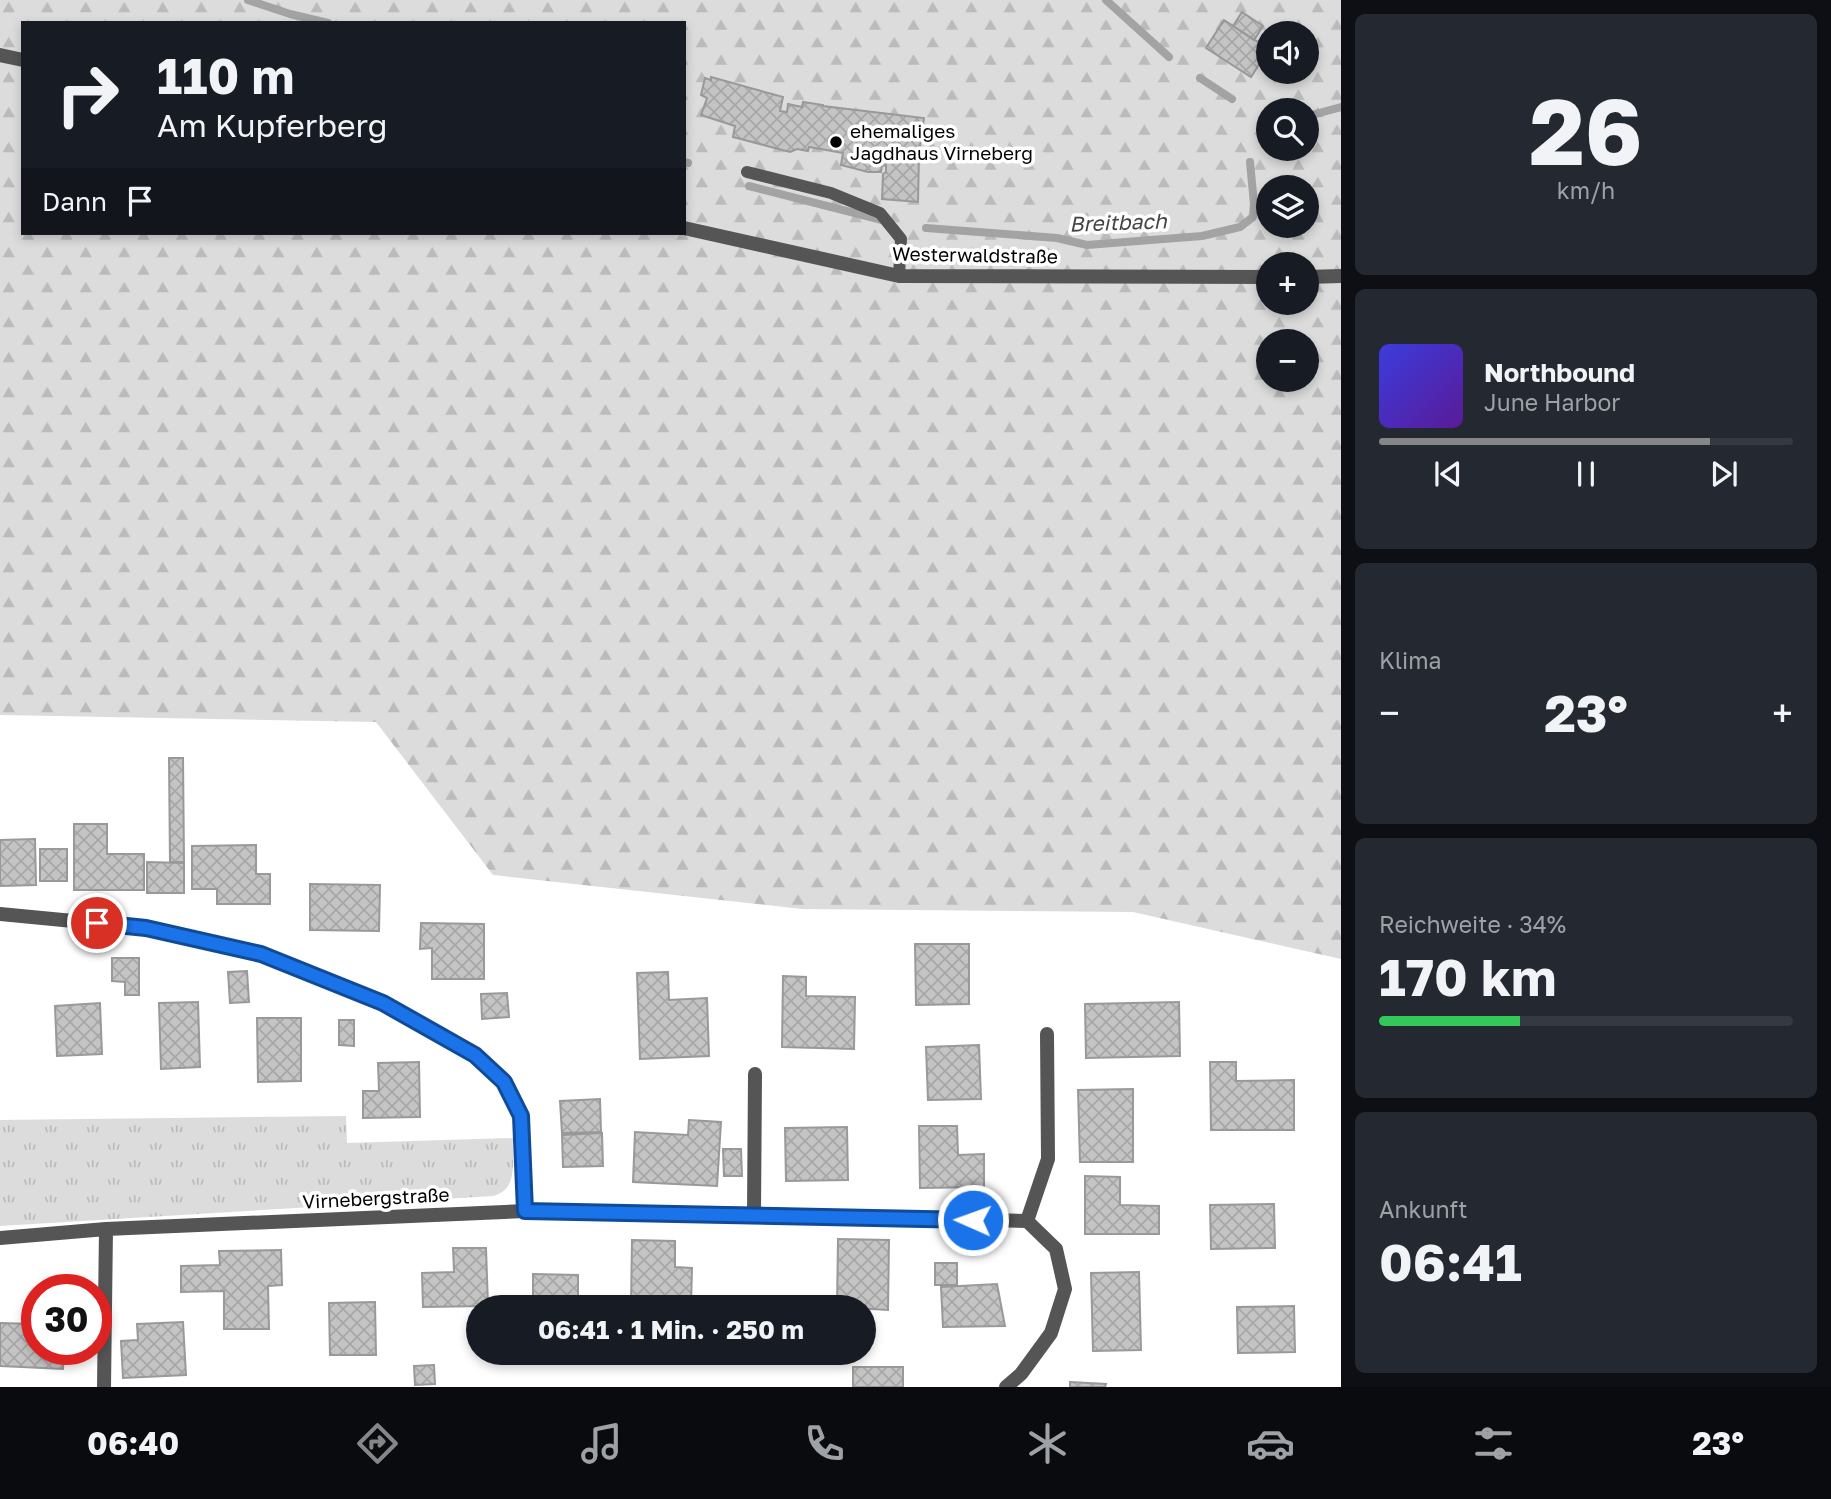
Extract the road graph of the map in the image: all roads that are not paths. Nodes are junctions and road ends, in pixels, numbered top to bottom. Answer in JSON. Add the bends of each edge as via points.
{"nodes":[{"id":1,"x":0,"y":55,"type":"edge"},
{"id":2,"x":21,"y":60,"type":"edge"},
{"id":3,"x":747,"y":172,"type":"dead end"},
{"id":4,"x":686,"y":228,"type":"edge"},
{"id":5,"x":899,"y":276,"type":"junction"},
{"id":6,"x":1341,"y":276,"type":"edge"},
{"id":7,"x":1256,"y":277,"type":"edge"},
{"id":8,"x":1319,"y":277,"type":"edge"},
{"id":9,"x":0,"y":914,"type":"edge"},
{"id":10,"x":1047,"y":1034,"type":"dead end"},
{"id":11,"x":755,"y":1074,"type":"dead end"},
{"id":12,"x":525,"y":1211,"type":"junction"},
{"id":13,"x":754,"y":1214,"type":"junction"},
{"id":14,"x":1027,"y":1221,"type":"junction"},
{"id":15,"x":106,"y":1229,"type":"junction"},
{"id":16,"x":0,"y":1238,"type":"edge"},
{"id":17,"x":104,"y":1387,"type":"edge"},
{"id":18,"x":1006,"y":1387,"type":"edge"}],
"edges":[{"from":1,"to":2,"type":"street"},
{"from":3,"to":5,"type":"lane","via":[[831,193],[880,213],[901,239]]},
{"from":4,"to":5,"type":"street","name":"Westerwaldstraße"},
{"from":5,"to":7,"type":"street","name":"Westerwaldstraße"},
{"from":6,"to":8,"type":"street"},
{"from":9,"to":12,"type":"street","via":[[146,928],[261,954],[383,1003],[475,1055],[504,1082],[521,1116]]},
{"from":10,"to":14,"type":"street","via":[[1048,1159]]},
{"from":11,"to":13,"type":"street"},
{"from":12,"to":13,"type":"street","name":"Virnebergstraße"},
{"from":12,"to":15,"type":"street","name":"Virnebergstraße"},
{"from":13,"to":14,"type":"street","name":"Virnebergstraße"},
{"from":14,"to":18,"type":"street","via":[[1056,1249],[1065,1289],[1051,1333]]},
{"from":15,"to":16,"type":"street","name":"Virnebergstraße"},
{"from":15,"to":17,"type":"street"}]}
